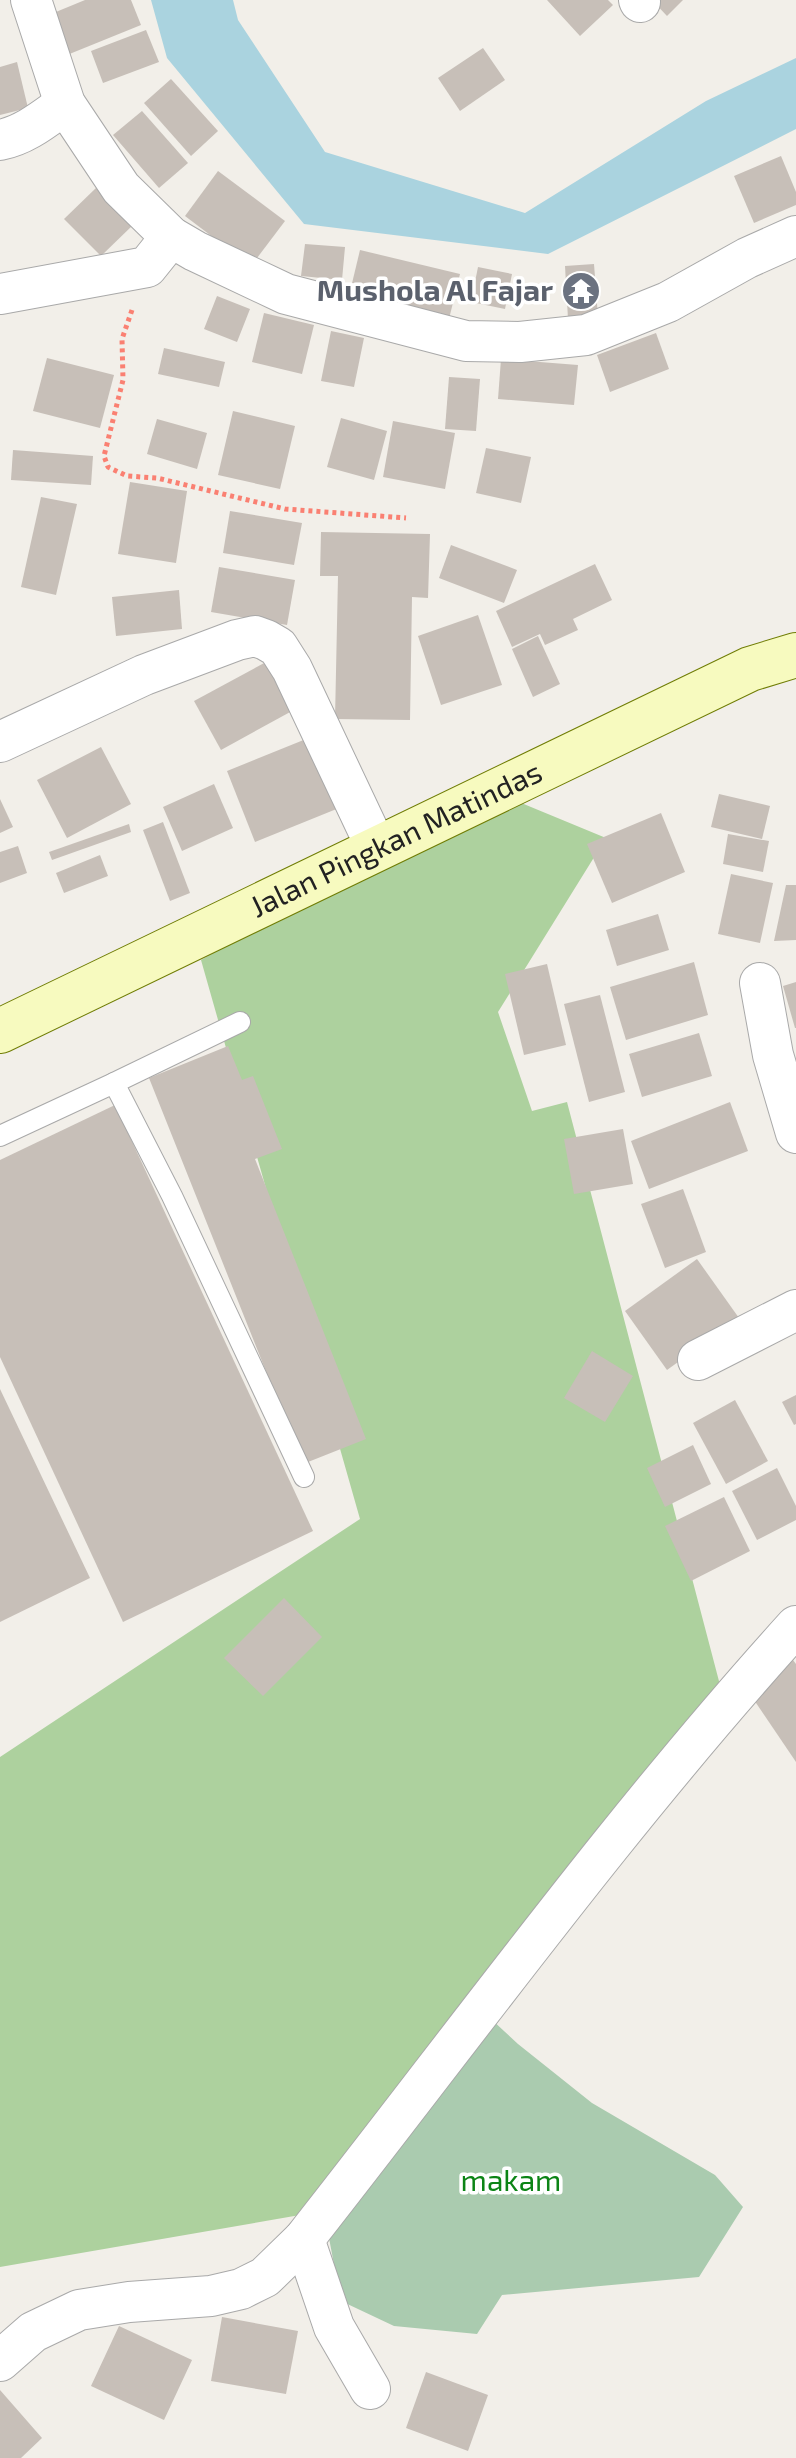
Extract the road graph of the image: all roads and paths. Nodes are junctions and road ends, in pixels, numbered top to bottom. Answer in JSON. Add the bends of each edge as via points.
{"nodes":[{"id":1,"x":31,"y":0,"type":"edge"},
{"id":2,"x":65,"y":104,"type":"junction"},
{"id":3,"x":0,"y":140,"type":"edge"},
{"id":4,"x":796,"y":236,"type":"edge"},
{"id":5,"x":159,"y":252,"type":"junction"},
{"id":6,"x":0,"y":294,"type":"edge"},
{"id":7,"x":406,"y":518,"type":"dead end"},
{"id":8,"x":796,"y":655,"type":"edge"},
{"id":9,"x":0,"y":742,"type":"edge"},
{"id":10,"x":377,"y":849,"type":"junction"},
{"id":11,"x":760,"y":983,"type":"dead end"},
{"id":12,"x":240,"y":1022,"type":"dead end"},
{"id":13,"x":0,"y":1031,"type":"edge"},
{"id":14,"x":114,"y":1083,"type":"junction"},
{"id":15,"x":796,"y":1133,"type":"edge"},
{"id":16,"x":0,"y":1136,"type":"edge"},
{"id":17,"x":796,"y":1310,"type":"edge"},
{"id":18,"x":698,"y":1360,"type":"dead end"},
{"id":19,"x":304,"y":1477,"type":"dead end"},
{"id":20,"x":796,"y":1626,"type":"edge"},
{"id":21,"x":304,"y":2239,"type":"junction"},
{"id":22,"x":0,"y":2361,"type":"edge"},
{"id":23,"x":370,"y":2389,"type":"dead end"}],
"edges":[{"from":1,"to":2,"type":"street"},
{"from":2,"to":3,"type":"street","via":[[33,127]]},
{"from":2,"to":5,"type":"street"},
{"from":4,"to":5,"type":"street","via":[[668,302],[586,335],[520,342],[466,341],[286,294],[195,251]]},
{"from":5,"to":6,"type":"street"},
{"from":5,"to":7,"type":"path","via":[[122,339],[123,380],[104,456],[108,467],[127,476],[157,478],[285,509]]},
{"from":8,"to":10,"type":"street","name":"Jalan Pingkan Matindas","via":[[750,669]]},
{"from":9,"to":10,"type":"street","via":[[144,675],[255,636],[278,647],[292,669]]},
{"from":10,"to":13,"type":"street","name":"Jalan Pingkan Matindas"},
{"from":11,"to":15,"type":"street","via":[[773,1055]]},
{"from":12,"to":14,"type":"lane"},
{"from":14,"to":16,"type":"lane"},
{"from":14,"to":19,"type":"lane"},
{"from":17,"to":18,"type":"street"},
{"from":20,"to":21,"type":"street","via":[[610,1845]]},
{"from":21,"to":22,"type":"street","via":[[265,2277],[241,2289],[79,2310],[33,2332]]},
{"from":21,"to":23,"type":"street","via":[[334,2327]]}]}
